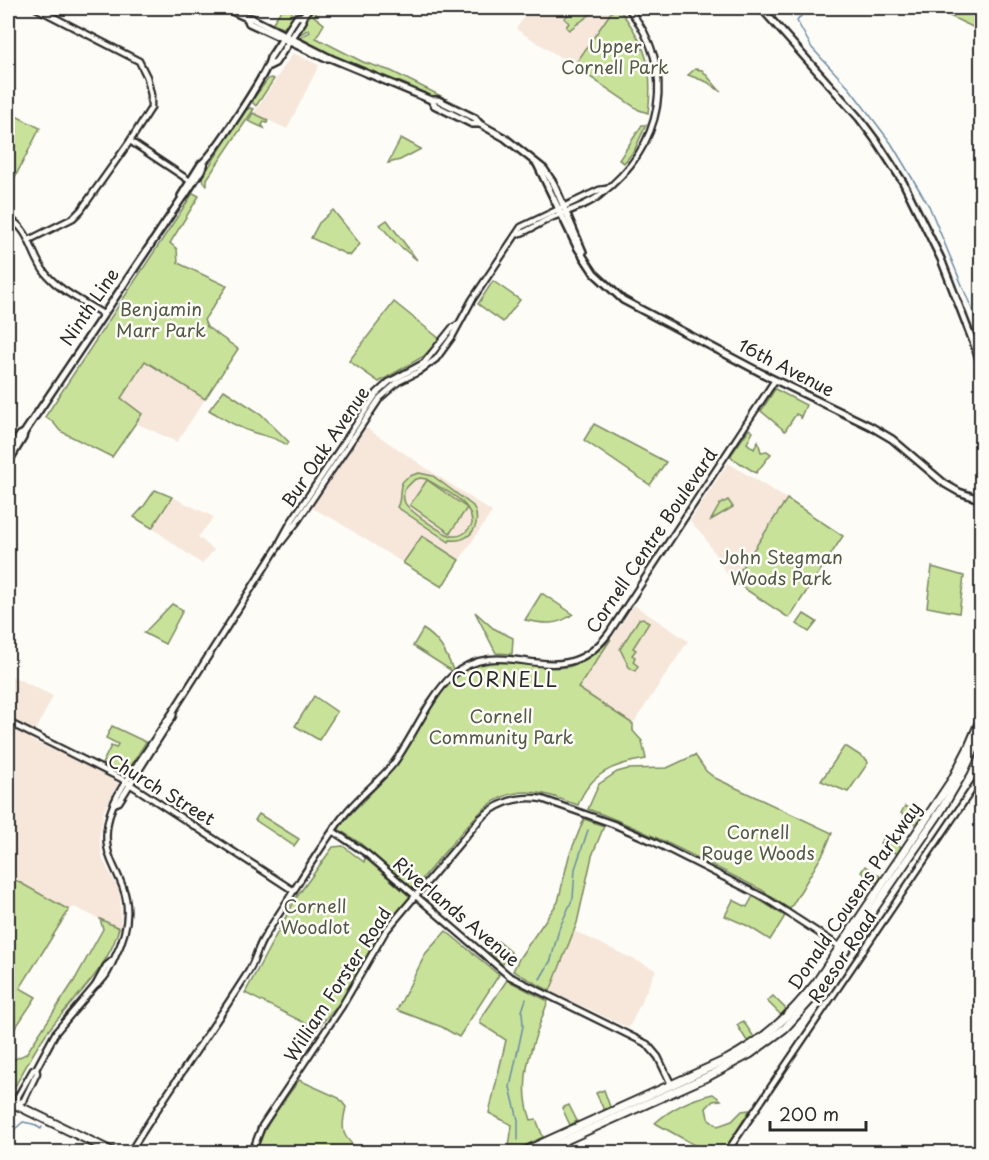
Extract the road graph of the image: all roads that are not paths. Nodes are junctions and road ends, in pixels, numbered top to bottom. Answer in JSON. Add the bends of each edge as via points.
{"nodes":[{"id":1,"x":36,"y":8,"type":"edge"},
{"id":2,"x":225,"y":8,"type":"edge"},
{"id":3,"x":309,"y":8,"type":"edge"},
{"id":4,"x":628,"y":8,"type":"edge"},
{"id":5,"x":761,"y":8,"type":"edge"},
{"id":6,"x":287,"y":39,"type":"junction"},
{"id":7,"x":130,"y":141,"type":"junction"},
{"id":8,"x":204,"y":163,"type":"junction"},
{"id":9,"x":190,"y":181,"type":"junction"},
{"id":10,"x":182,"y":198,"type":"junction"},
{"id":11,"x":562,"y":210,"type":"junction"},
{"id":12,"x":8,"y":218,"type":"edge"},
{"id":13,"x":29,"y":240,"type":"junction"},
{"id":14,"x":103,"y":314,"type":"junction"},
{"id":15,"x":979,"y":354,"type":"edge"},
{"id":16,"x":981,"y":370,"type":"edge"},
{"id":17,"x":776,"y":380,"type":"junction"},
{"id":18,"x":24,"y":433,"type":"junction"},
{"id":19,"x":8,"y":453,"type":"edge"},
{"id":20,"x":8,"y":463,"type":"edge"},
{"id":21,"x":981,"y":500,"type":"edge"},
{"id":22,"x":981,"y":716,"type":"edge"},
{"id":23,"x":8,"y":722,"type":"edge"},
{"id":24,"x":981,"y":733,"type":"edge"},
{"id":25,"x":981,"y":776,"type":"edge"},
{"id":26,"x":128,"y":783,"type":"junction"},
{"id":27,"x":333,"y":831,"type":"junction"},
{"id":28,"x":294,"y":891,"type":"junction"},
{"id":29,"x":415,"y":896,"type":"junction"},
{"id":30,"x":843,"y":949,"type":"junction"},
{"id":31,"x":673,"y":1088,"type":"junction"},
{"id":32,"x":8,"y":1101,"type":"edge"},
{"id":33,"x":17,"y":1105,"type":"junction"},
{"id":34,"x":113,"y":1152,"type":"edge"},
{"id":35,"x":130,"y":1152,"type":"edge"},
{"id":36,"x":252,"y":1152,"type":"edge"},
{"id":37,"x":523,"y":1152,"type":"edge"},
{"id":38,"x":539,"y":1152,"type":"edge"},
{"id":39,"x":727,"y":1152,"type":"edge"}],
"edges":[{"from":1,"to":7,"type":"street","via":[[139,61],[147,77],[151,108]]},
{"from":2,"to":6,"type":"main road","name":"16th Avenue"},
{"from":3,"to":6,"type":"main road","name":"Ninth Line"},
{"from":4,"to":11,"type":"street","name":"Bur Oak Avenue","via":[[651,45],[658,71],[655,118],[640,153],[625,173],[591,201]]},
{"from":5,"to":15,"type":"main road","via":[[859,118],[903,182],[941,259]]},
{"from":6,"to":8,"type":"main road","name":"Ninth Line","via":[[275,63],[268,66]]},
{"from":6,"to":11,"type":"main road","name":"16th Avenue","via":[[475,118],[544,169],[554,184]]},
{"from":7,"to":9,"type":"street"},
{"from":7,"to":13,"type":"street","via":[[73,218]]},
{"from":8,"to":9,"type":"main road","name":"Ninth Line"},
{"from":8,"to":10,"type":"main road","name":"Ninth Line"},
{"from":9,"to":10,"type":"main road","name":"Ninth Line"},
{"from":10,"to":14,"type":"main road","name":"Ninth Line"},
{"from":11,"to":17,"type":"main road","name":"16th Avenue","via":[[594,273],[623,300]]},
{"from":11,"to":26,"type":"street","name":"Bur Oak Avenue","via":[[518,230],[436,359],[380,398],[279,545]]},
{"from":12,"to":13,"type":"street"},
{"from":13,"to":14,"type":"street","via":[[47,276]]},
{"from":14,"to":18,"type":"main road","name":"Ninth Line"},
{"from":15,"to":16,"type":"main road"},
{"from":17,"to":21,"type":"main road","name":"16th Avenue","via":[[870,426],[892,439],[945,484]]},
{"from":17,"to":27,"type":"street","name":"Cornell Centre Boulevard","via":[[599,644],[580,658],[558,664],[492,658],[459,671],[441,689],[393,763]]},
{"from":18,"to":19,"type":"main road","name":"Ninth Line"},
{"from":18,"to":20,"type":"main road","name":"Ninth Line"},
{"from":22,"to":30,"type":"main road","name":"Donald Cousens Parkway","via":[[952,780]]},
{"from":23,"to":26,"type":"street","name":"Church Street"},
{"from":24,"to":30,"type":"main road","name":"Donald Cousens Parkway","via":[[940,812]]},
{"from":25,"to":39,"type":"street","name":"Reesor Road"},
{"from":26,"to":28,"type":"street","name":"Church Street"},
{"from":26,"to":33,"type":"street","name":"Bur Oak Avenue","via":[[119,802],[114,804],[107,844],[124,889],[128,914],[123,940],[101,983],[56,1032],[24,1100]]},
{"from":27,"to":28,"type":"street","name":"Cornell Centre Boulevard"},
{"from":27,"to":29,"type":"street","name":"Riverlands Avenue","via":[[367,854]]},
{"from":28,"to":35,"type":"street","name":"Cornell Centre Boulevard","via":[[262,942],[247,975]]},
{"from":29,"to":30,"type":"street","name":"William Forster Road","via":[[487,812],[509,800],[535,798],[652,841],[765,898]]},
{"from":29,"to":31,"type":"street","name":"Riverlands Avenue","via":[[509,976],[647,1044]]},
{"from":29,"to":36,"type":"street","name":"William Forster Road","via":[[383,935],[349,995],[262,1126]]},
{"from":30,"to":31,"type":"main road","name":"Donald Cousens Parkway","via":[[774,1029],[750,1047]]},
{"from":31,"to":37,"type":"main road","name":"Donald Cousens Parkway"},
{"from":31,"to":38,"type":"main road","name":"Donald Cousens Parkway"},
{"from":32,"to":33,"type":"main road"},
{"from":33,"to":34,"type":"main road"}]}
